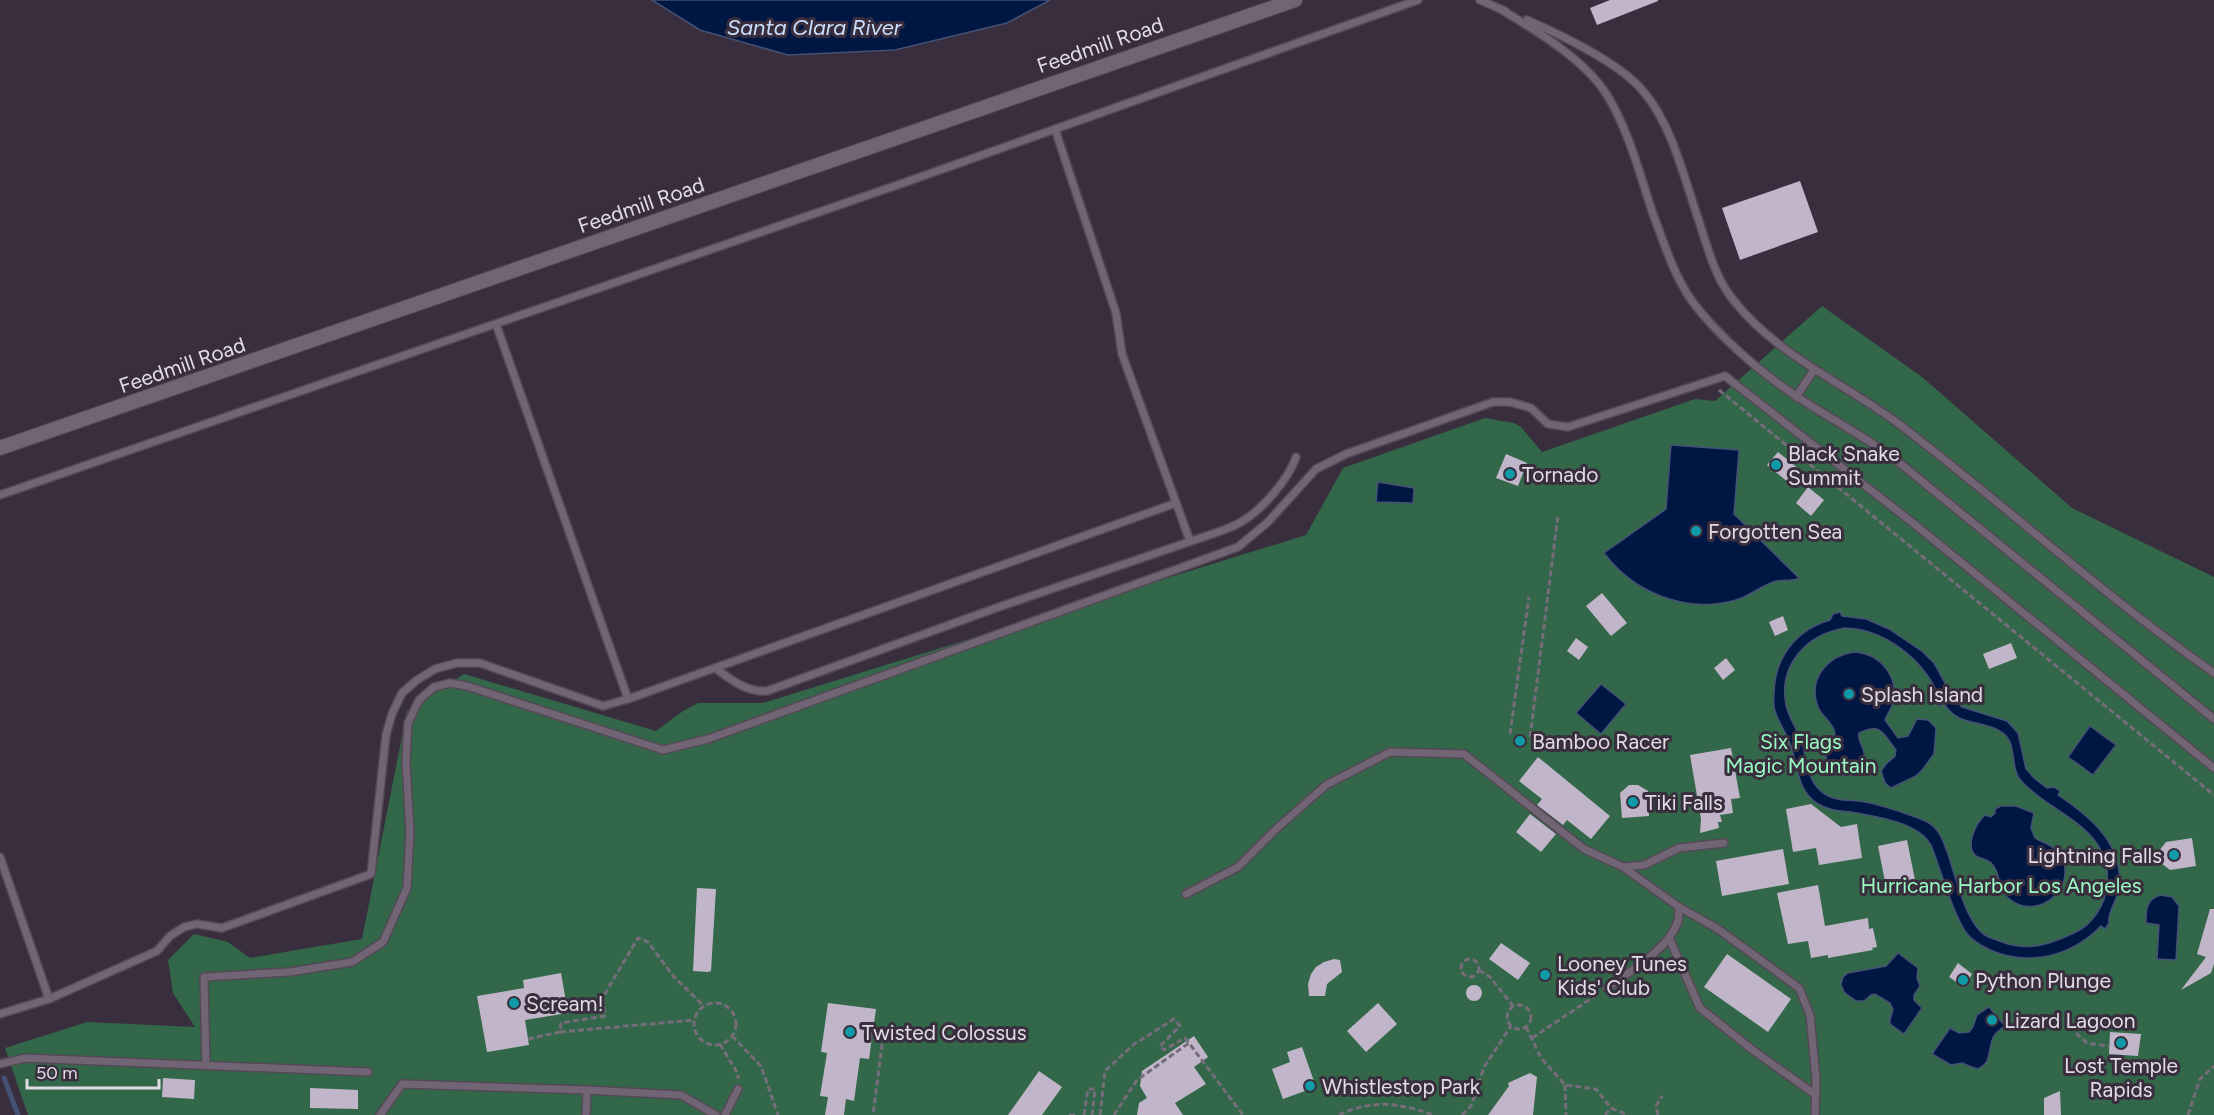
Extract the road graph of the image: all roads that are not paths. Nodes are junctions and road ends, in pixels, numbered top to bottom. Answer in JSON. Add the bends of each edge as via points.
{"nodes":[{"id":1,"x":1296,"y":0,"type":"edge"},
{"id":2,"x":1418,"y":0,"type":"edge"},
{"id":3,"x":1480,"y":0,"type":"edge"},
{"id":4,"x":1502,"y":10,"type":"junction"},
{"id":5,"x":1055,"y":129,"type":"junction"},
{"id":6,"x":496,"y":324,"type":"junction"},
{"id":7,"x":1814,"y":370,"type":"junction"},
{"id":8,"x":1796,"y":397,"type":"junction"},
{"id":9,"x":0,"y":448,"type":"edge"},
{"id":10,"x":1296,"y":457,"type":"dead end"},
{"id":11,"x":0,"y":495,"type":"edge"},
{"id":12,"x":1176,"y":503,"type":"junction"},
{"id":13,"x":1190,"y":541,"type":"junction"},
{"id":14,"x":715,"y":668,"type":"junction"},
{"id":15,"x":2214,"y":673,"type":"edge"},
{"id":16,"x":627,"y":699,"type":"junction"},
{"id":17,"x":2214,"y":719,"type":"edge"},
{"id":18,"x":2214,"y":768,"type":"edge"},
{"id":19,"x":1724,"y":843,"type":"dead end"},
{"id":20,"x":0,"y":856,"type":"edge"},
{"id":21,"x":1623,"y":867,"type":"junction"},
{"id":22,"x":1186,"y":894,"type":"dead end"},
{"id":23,"x":1679,"y":907,"type":"junction"},
{"id":24,"x":1670,"y":938,"type":"junction"},
{"id":25,"x":1607,"y":988,"type":"road end"},
{"id":26,"x":49,"y":999,"type":"junction"},
{"id":27,"x":0,"y":1014,"type":"edge"},
{"id":28,"x":0,"y":1064,"type":"edge"},
{"id":29,"x":206,"y":1065,"type":"junction"},
{"id":30,"x":368,"y":1072,"type":"dead end"},
{"id":31,"x":738,"y":1089,"type":"road end"},
{"id":32,"x":586,"y":1090,"type":"junction"},
{"id":33,"x":1816,"y":1095,"type":"junction"},
{"id":34,"x":380,"y":1115,"type":"edge"},
{"id":35,"x":586,"y":1115,"type":"edge"},
{"id":36,"x":716,"y":1115,"type":"edge"},
{"id":37,"x":725,"y":1115,"type":"edge"},
{"id":38,"x":1815,"y":1115,"type":"edge"}],
"edges":[{"from":1,"to":9,"type":"street","name":"Feedmill Road"},
{"from":2,"to":5,"type":"lane"},
{"from":3,"to":4,"type":"lane"},
{"from":4,"to":7,"type":"lane","via":[[1567,38],[1642,89],[1666,130],[1718,277],[1751,319]]},
{"from":4,"to":8,"type":"lane","via":[[1544,35],[1600,86],[1624,132],[1664,244],[1690,298],[1740,351]]},
{"from":5,"to":6,"type":"lane"},
{"from":5,"to":12,"type":"lane","via":[[1116,314],[1122,354]]},
{"from":6,"to":11,"type":"lane"},
{"from":6,"to":16,"type":"lane"},
{"from":7,"to":8,"type":"lane"},
{"from":7,"to":15,"type":"lane","via":[[1895,422],[2102,589]]},
{"from":8,"to":17,"type":"lane","via":[[1896,460]]},
{"from":10,"to":13,"type":"lane","via":[[1281,483],[1254,513],[1240,523]]},
{"from":12,"to":13,"type":"lane"},
{"from":12,"to":14,"type":"lane"},
{"from":13,"to":14,"type":"lane","via":[[767,691],[754,692]]},
{"from":14,"to":16,"type":"lane"},
{"from":16,"to":26,"type":"lane","via":[[603,706],[480,663],[457,663],[435,669],[402,693],[392,714],[386,735],[371,874],[222,928],[197,924],[184,927],[157,951]]},
{"from":18,"to":29,"type":"lane","via":[[1725,376],[1568,427],[1548,424],[1531,408],[1493,402],[1346,454],[1316,469],[1268,522],[1238,547],[708,739],[663,750],[467,686],[450,683],[434,687],[419,700],[408,723],[407,888],[383,942],[352,962],[289,972],[204,977]]},
{"from":19,"to":21,"type":"lane","via":[[1679,848],[1644,865]]},
{"from":20,"to":26,"type":"lane"},
{"from":21,"to":22,"type":"lane","via":[[1584,849],[1464,754],[1390,752],[1326,785],[1238,867]]},
{"from":21,"to":23,"type":"lane"},
{"from":23,"to":24,"type":"lane"},
{"from":23,"to":33,"type":"lane","via":[[1718,929],[1799,988],[1810,1015]]},
{"from":24,"to":25,"type":"lane"},
{"from":24,"to":33,"type":"lane","via":[[1700,1008]]},
{"from":26,"to":27,"type":"lane"},
{"from":28,"to":29,"type":"lane","via":[[25,1058]]},
{"from":29,"to":30,"type":"lane"},
{"from":31,"to":37,"type":"lane"},
{"from":32,"to":34,"type":"lane","via":[[402,1084]]},
{"from":32,"to":35,"type":"lane"},
{"from":32,"to":36,"type":"lane","via":[[681,1095]]},
{"from":33,"to":38,"type":"lane"}]}
